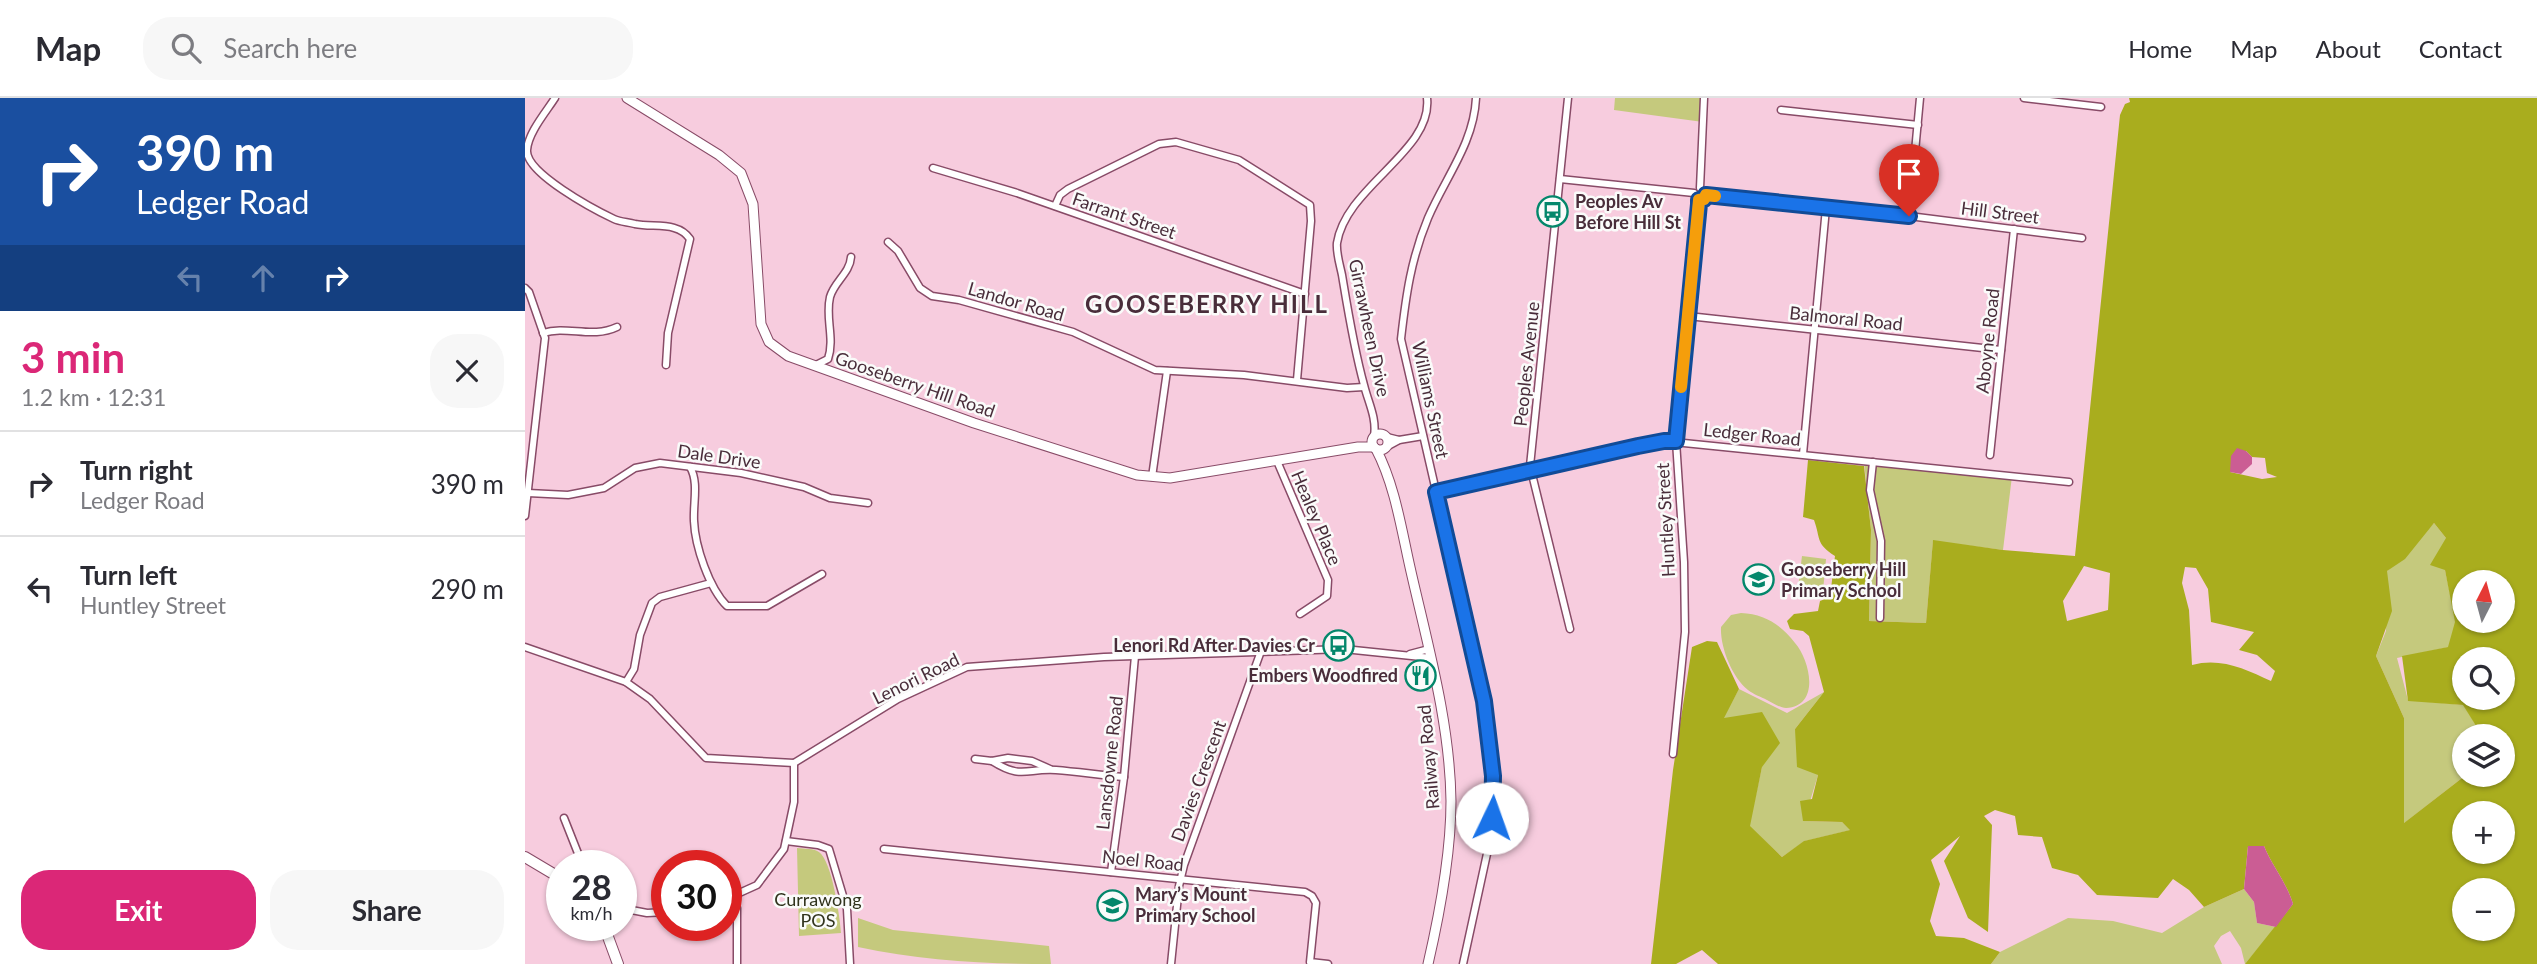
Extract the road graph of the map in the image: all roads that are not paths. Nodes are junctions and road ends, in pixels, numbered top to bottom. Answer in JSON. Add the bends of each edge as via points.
{"nodes":[{"id":1,"x":555,"y":98,"type":"edge"},
{"id":2,"x":627,"y":98,"type":"edge"},
{"id":3,"x":1427,"y":98,"type":"edge"},
{"id":4,"x":1476,"y":98,"type":"edge"},
{"id":5,"x":1568,"y":98,"type":"edge"},
{"id":6,"x":1704,"y":98,"type":"edge"},
{"id":7,"x":1920,"y":98,"type":"edge"},
{"id":8,"x":2024,"y":98,"type":"edge"},
{"id":9,"x":2057,"y":100,"type":"edge"},
{"id":10,"x":2101,"y":107,"type":"dead end"},
{"id":11,"x":1781,"y":110,"type":"dead end"},
{"id":12,"x":1918,"y":125,"type":"junction"},
{"id":13,"x":933,"y":168,"type":"dead end"},
{"id":14,"x":1560,"y":179,"type":"junction"},
{"id":15,"x":1700,"y":188,"type":"junction"},
{"id":16,"x":1694,"y":193,"type":"junction"},
{"id":17,"x":1706,"y":195,"type":"junction"},
{"id":18,"x":1699,"y":200,"type":"junction"},
{"id":19,"x":1055,"y":206,"type":"junction"},
{"id":20,"x":1826,"y":208,"type":"junction"},
{"id":21,"x":1909,"y":216,"type":"junction"},
{"id":22,"x":2014,"y":229,"type":"junction"},
{"id":23,"x":2082,"y":237,"type":"dead end"},
{"id":24,"x":888,"y":242,"type":"dead end"},
{"id":25,"x":851,"y":257,"type":"dead end"},
{"id":26,"x":525,"y":288,"type":"edge"},
{"id":27,"x":1305,"y":294,"type":"junction"},
{"id":28,"x":528,"y":300,"type":"edge"},
{"id":29,"x":1688,"y":316,"type":"junction"},
{"id":30,"x":617,"y":327,"type":"dead end"},
{"id":31,"x":1815,"y":330,"type":"junction"},
{"id":32,"x":543,"y":333,"type":"junction"},
{"id":33,"x":2001,"y":351,"type":"junction"},
{"id":34,"x":666,"y":365,"type":"dead end"},
{"id":35,"x":814,"y":366,"type":"junction"},
{"id":36,"x":1167,"y":371,"type":"junction"},
{"id":37,"x":1297,"y":380,"type":"junction"},
{"id":38,"x":1364,"y":387,"type":"junction"},
{"id":39,"x":1423,"y":436,"type":"junction"},
{"id":40,"x":1379,"y":440,"type":"junction"},
{"id":41,"x":1676,"y":441,"type":"junction"},
{"id":42,"x":1803,"y":454,"type":"junction"},
{"id":43,"x":1990,"y":455,"type":"dead end"},
{"id":44,"x":1277,"y":461,"type":"junction"},
{"id":45,"x":1873,"y":462,"type":"junction"},
{"id":46,"x":690,"y":467,"type":"junction"},
{"id":47,"x":1531,"y":470,"type":"junction"},
{"id":48,"x":1152,"y":477,"type":"junction"},
{"id":49,"x":2069,"y":482,"type":"dead end"},
{"id":50,"x":528,"y":492,"type":"junction"},
{"id":51,"x":1436,"y":492,"type":"junction"},
{"id":52,"x":868,"y":503,"type":"dead end"},
{"id":53,"x":525,"y":516,"type":"edge"},
{"id":54,"x":822,"y":573,"type":"dead end"},
{"id":55,"x":711,"y":583,"type":"junction"},
{"id":56,"x":1300,"y":614,"type":"dead end"},
{"id":57,"x":1880,"y":618,"type":"dead end"},
{"id":58,"x":1570,"y":629,"type":"dead end"},
{"id":59,"x":525,"y":647,"type":"edge"},
{"id":60,"x":1261,"y":652,"type":"junction"},
{"id":61,"x":1430,"y":653,"type":"junction"},
{"id":62,"x":1135,"y":656,"type":"junction"},
{"id":63,"x":626,"y":682,"type":"junction"},
{"id":64,"x":1673,"y":754,"type":"dead end"},
{"id":65,"x":975,"y":759,"type":"dead end"},
{"id":66,"x":992,"y":761,"type":"junction"},
{"id":67,"x":794,"y":763,"type":"junction"},
{"id":68,"x":1052,"y":770,"type":"junction"},
{"id":69,"x":1123,"y":777,"type":"junction"},
{"id":70,"x":564,"y":818,"type":"dead end"},
{"id":71,"x":786,"y":841,"type":"junction"},
{"id":72,"x":884,"y":849,"type":"dead end"},
{"id":73,"x":577,"y":850,"type":"edge"},
{"id":74,"x":525,"y":857,"type":"edge"},
{"id":75,"x":546,"y":869,"type":"edge"},
{"id":76,"x":1111,"y":872,"type":"junction"},
{"id":77,"x":1180,"y":879,"type":"junction"},
{"id":78,"x":742,"y":892,"type":"edge"},
{"id":79,"x":610,"y":941,"type":"edge"},
{"id":80,"x":737,"y":941,"type":"edge"},
{"id":81,"x":1310,"y":963,"type":"edge"},
{"id":82,"x":618,"y":964,"type":"edge"},
{"id":83,"x":737,"y":964,"type":"edge"},
{"id":84,"x":850,"y":964,"type":"edge"},
{"id":85,"x":1171,"y":964,"type":"edge"},
{"id":86,"x":1328,"y":964,"type":"edge"},
{"id":87,"x":1428,"y":964,"type":"edge"},
{"id":88,"x":1463,"y":964,"type":"edge"}],
"edges":[{"from":1,"to":34,"type":"street","via":[[531,136],[529,162],[546,178],[616,220],[672,227],[690,239],[668,332]]},
{"from":2,"to":35,"type":"street","name":"Gooseberry Hill Road","via":[[741,173],[753,204],[763,331],[779,352]]},
{"from":3,"to":38,"type":"street","name":"Girrawheen Drive","via":[[1428,114],[1419,134],[1347,215],[1337,244]]},
{"from":4,"to":39,"type":"street","name":"Williams Street","via":[[1468,140],[1427,222],[1407,283],[1401,339]]},
{"from":5,"to":14,"type":"street","name":"Peoples Avenue"},
{"from":6,"to":15,"type":"street"},
{"from":7,"to":12,"type":"street"},
{"from":8,"to":9,"type":"street"},
{"from":9,"to":10,"type":"street"},
{"from":11,"to":12,"type":"street"},
{"from":12,"to":21,"type":"street"},
{"from":13,"to":19,"type":"street","name":"Farrant Street"},
{"from":14,"to":16,"type":"street"},
{"from":14,"to":47,"type":"street","name":"Peoples Avenue"},
{"from":15,"to":16,"type":"street"},
{"from":15,"to":17,"type":"street"},
{"from":16,"to":18,"type":"street"},
{"from":17,"to":18,"type":"street"},
{"from":17,"to":20,"type":"street","name":"Hill Street"},
{"from":18,"to":29,"type":"street","name":"Huntley Street"},
{"from":19,"to":27,"type":"street","name":"Farrant Street"},
{"from":19,"to":27,"type":"street","via":[[1068,189],[1159,144],[1176,142],[1239,160],[1310,205]]},
{"from":20,"to":21,"type":"street","name":"Hill Street"},
{"from":20,"to":31,"type":"street"},
{"from":21,"to":22,"type":"street","name":"Hill Street"},
{"from":22,"to":23,"type":"street","name":"Hill Street"},
{"from":22,"to":33,"type":"street","name":"Aboyne Road"},
{"from":24,"to":36,"type":"street","name":"Landor Road","via":[[920,288],[932,296],[1073,332]]},
{"from":25,"to":35,"type":"street","via":[[831,294],[828,359]]},
{"from":26,"to":28,"type":"street"},
{"from":27,"to":37,"type":"street"},
{"from":28,"to":32,"type":"street"},
{"from":29,"to":31,"type":"street","name":"Balmoral Road"},
{"from":29,"to":41,"type":"street","name":"Huntley Street"},
{"from":30,"to":32,"type":"street","via":[[598,334],[555,329]]},
{"from":31,"to":33,"type":"street","name":"Balmoral Road"},
{"from":31,"to":42,"type":"street"},
{"from":32,"to":50,"type":"street"},
{"from":33,"to":43,"type":"street","name":"Aboyne Road"},
{"from":35,"to":48,"type":"street","name":"Gooseberry Hill Road","via":[[1011,436],[1122,472]]},
{"from":36,"to":37,"type":"street","name":"Landor Road"},
{"from":36,"to":48,"type":"street"},
{"from":37,"to":38,"type":"street","name":"Landor Road"},
{"from":38,"to":40,"type":"street","name":"Girrawheen Drive"},
{"from":39,"to":40,"type":"street"},
{"from":39,"to":51,"type":"street","name":"Williams Street"},
{"from":40,"to":44,"type":"street","name":"Gooseberry Hill Road"},
{"from":40,"to":61,"type":"street","name":"Railway Road"},
{"from":41,"to":42,"type":"street","name":"Ledger Road"},
{"from":41,"to":47,"type":"street","name":"Ledger Road"},
{"from":41,"to":64,"type":"street","name":"Huntley Street","via":[[1685,632]]},
{"from":42,"to":45,"type":"street","name":"Ledger Road"},
{"from":44,"to":48,"type":"street","name":"Gooseberry Hill Road"},
{"from":44,"to":56,"type":"street","name":"Healey Place","via":[[1328,580],[1327,596]]},
{"from":45,"to":49,"type":"street","name":"Ledger Road"},
{"from":45,"to":57,"type":"street","via":[[1870,490],[1881,541]]},
{"from":46,"to":50,"type":"street","name":"Dale Drive","via":[[660,463],[635,468],[604,488],[568,495]]},
{"from":46,"to":52,"type":"street","name":"Dale Drive","via":[[741,472],[830,498]]},
{"from":46,"to":55,"type":"street","via":[[695,475],[697,543]]},
{"from":47,"to":51,"type":"street","name":"Ledger Road"},
{"from":47,"to":58,"type":"street","name":"Peoples Avenue"},
{"from":50,"to":53,"type":"street"},
{"from":51,"to":88,"type":"street","name":"Williams Street","via":[[1484,701],[1493,776],[1490,840]]},
{"from":54,"to":55,"type":"street","via":[[767,606],[727,606]]},
{"from":55,"to":63,"type":"street","via":[[652,603],[634,669]]},
{"from":59,"to":63,"type":"street"},
{"from":60,"to":61,"type":"street","name":"Lenori Road"},
{"from":60,"to":62,"type":"street","name":"Lenori Road"},
{"from":60,"to":77,"type":"street","name":"Davies Crescent"},
{"from":61,"to":87,"type":"street","name":"Railway Road","via":[[1443,716],[1451,803],[1440,909]]},
{"from":62,"to":67,"type":"street","name":"Lenori Road","via":[[968,667],[898,699]]},
{"from":62,"to":69,"type":"street","name":"Lansdowne Road"},
{"from":63,"to":67,"type":"street","via":[[650,699],[706,758]]},
{"from":65,"to":66,"type":"street"},
{"from":66,"to":68,"type":"street","via":[[1032,761]]},
{"from":66,"to":68,"type":"street","via":[[1008,772]]},
{"from":67,"to":71,"type":"street","via":[[794,802]]},
{"from":68,"to":69,"type":"street"},
{"from":69,"to":76,"type":"street","name":"Lansdowne Road"},
{"from":70,"to":73,"type":"street"},
{"from":71,"to":78,"type":"street","via":[[757,885]]},
{"from":71,"to":84,"type":"street","via":[[829,849],[847,909]]},
{"from":72,"to":76,"type":"street","name":"Noel Road"},
{"from":74,"to":75,"type":"main road"},
{"from":76,"to":77,"type":"street","name":"Noel Road"},
{"from":77,"to":81,"type":"street","name":"Noel Road","via":[[1310,894],[1316,903]]},
{"from":77,"to":85,"type":"street","name":"Davies Crescent"},
{"from":79,"to":82,"type":"main road"},
{"from":80,"to":83,"type":"street"},
{"from":81,"to":86,"type":"street","name":"Noel Road"}]}
